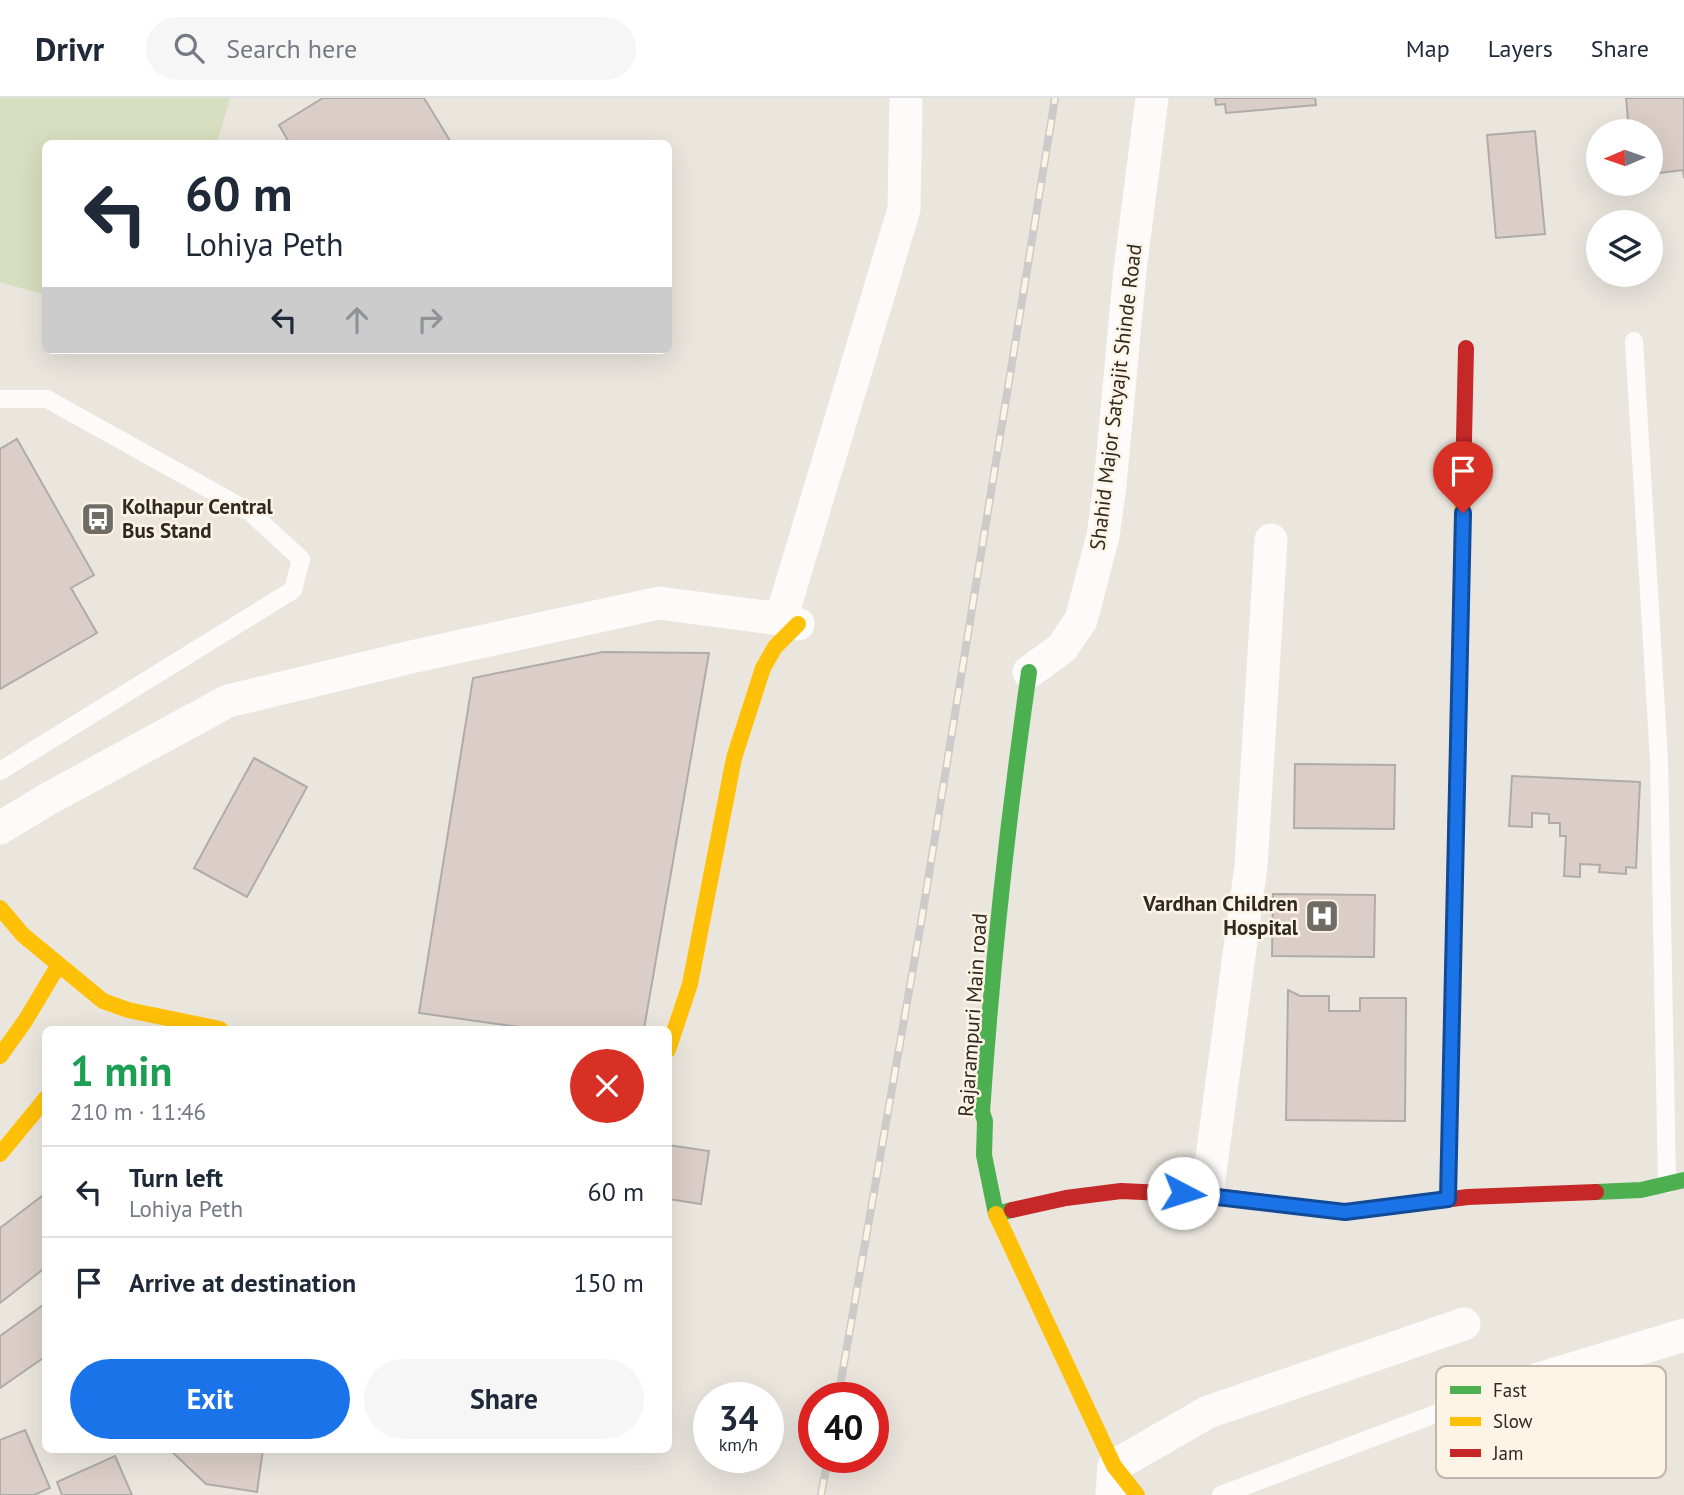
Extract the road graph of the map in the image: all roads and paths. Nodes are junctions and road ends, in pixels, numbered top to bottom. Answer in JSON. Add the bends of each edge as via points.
{"nodes":[{"id":1,"x":906,"y":98,"type":"edge"},
{"id":2,"x":1153,"y":98,"type":"edge"},
{"id":3,"x":1634,"y":341,"type":"dead end"},
{"id":4,"x":1466,"y":348,"type":"dead end"},
{"id":5,"x":0,"y":399,"type":"edge"},
{"id":6,"x":1271,"y":540,"type":"dead end"},
{"id":7,"x":789,"y":622,"type":"junction"},
{"id":8,"x":1029,"y":672,"type":"joint"},
{"id":9,"x":0,"y":771,"type":"edge"},
{"id":10,"x":0,"y":828,"type":"edge"},
{"id":11,"x":0,"y":908,"type":"edge"},
{"id":12,"x":58,"y":966,"type":"junction"},
{"id":13,"x":199,"y":1026,"type":"edge"},
{"id":14,"x":672,"y":1037,"type":"edge"},
{"id":15,"x":0,"y":1056,"type":"edge"},
{"id":16,"x":42,"y":1103,"type":"edge"},
{"id":17,"x":0,"y":1154,"type":"edge"},
{"id":18,"x":1676,"y":1182,"type":"edge"},
{"id":19,"x":1207,"y":1195,"type":"junction"},
{"id":20,"x":1448,"y":1199,"type":"junction"},
{"id":21,"x":996,"y":1214,"type":"junction"},
{"id":22,"x":1464,"y":1324,"type":"dead end"},
{"id":23,"x":1684,"y":1335,"type":"edge"},
{"id":24,"x":1582,"y":1366,"type":"edge"},
{"id":25,"x":1436,"y":1414,"type":"edge"},
{"id":26,"x":1113,"y":1480,"type":"edge"},
{"id":27,"x":1137,"y":1495,"type":"edge"},
{"id":28,"x":1220,"y":1495,"type":"edge"}],
"edges":[{"from":1,"to":7,"type":"street","via":[[904,209]]},
{"from":2,"to":8,"type":"street","name":"Shahid Major Satyajit Shinde Road","via":[[1103,537],[1081,620],[1062,648]]},
{"from":3,"to":18,"type":"lane","via":[[1659,760]]},
{"from":4,"to":20,"type":"street"},
{"from":5,"to":9,"type":"lane","via":[[47,399],[250,512],[301,559],[293,590]]},
{"from":6,"to":19,"type":"street","via":[[1251,866]]},
{"from":7,"to":10,"type":"street","via":[[659,603],[228,701]]},
{"from":7,"to":14,"type":"street","via":[[763,668],[734,758],[690,984]]},
{"from":8,"to":21,"type":"street","name":"Rajarampuri Main road","via":[[982,1112]]},
{"from":11,"to":12,"type":"street"},
{"from":12,"to":13,"type":"street","via":[[124,1015]]},
{"from":12,"to":15,"type":"street"},
{"from":16,"to":17,"type":"street"},
{"from":18,"to":20,"type":"street","via":[[1641,1190]]},
{"from":19,"to":20,"type":"street","via":[[1345,1212]]},
{"from":19,"to":21,"type":"street","via":[[1121,1191]]},
{"from":21,"to":26,"type":"street","name":"Rajarampuri Main road"},
{"from":22,"to":26,"type":"street","via":[[1208,1412]]},
{"from":23,"to":24,"type":"street"},
{"from":25,"to":28,"type":"lane"},
{"from":26,"to":27,"type":"street","name":"Rajarampuri Main road"}]}
